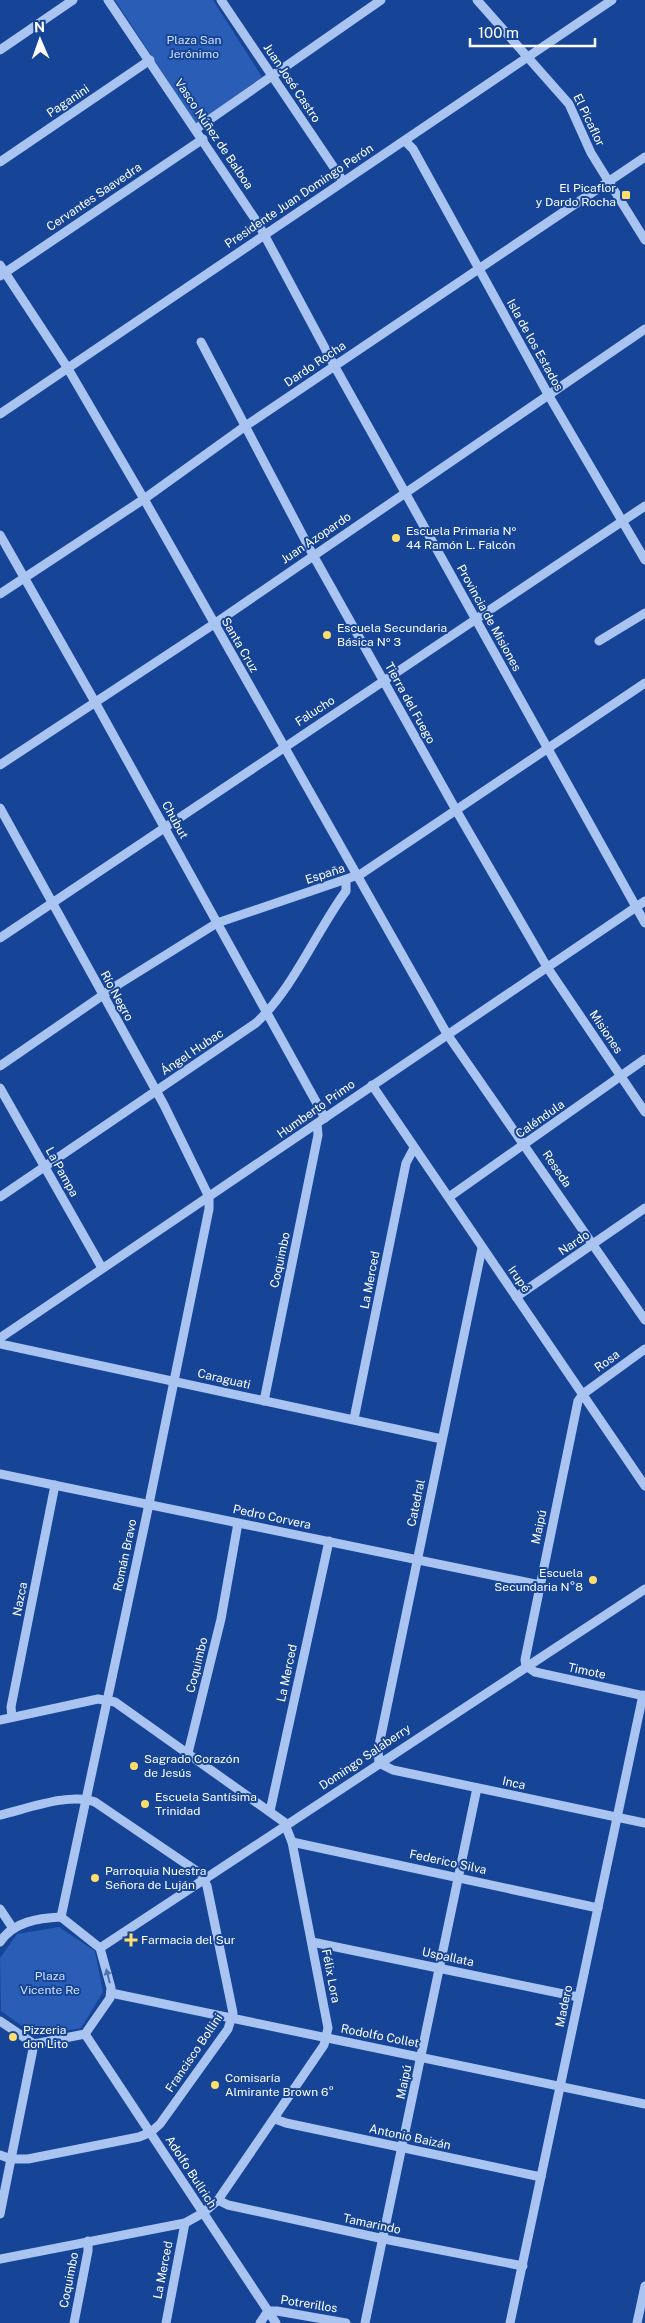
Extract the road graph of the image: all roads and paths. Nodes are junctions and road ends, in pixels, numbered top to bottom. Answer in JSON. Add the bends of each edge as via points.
{"nodes":[{"id":1,"x":73,"y":0,"type":"edge"},
{"id":2,"x":108,"y":0,"type":"edge"},
{"id":3,"x":381,"y":0,"type":"edge"},
{"id":4,"x":477,"y":0,"type":"edge"},
{"id":5,"x":224,"y":1,"type":"edge"},
{"id":6,"x":607,"y":1,"type":"edge"},
{"id":7,"x":0,"y":50,"type":"edge"},
{"id":8,"x":529,"y":58,"type":"junction"},
{"id":9,"x":150,"y":60,"type":"junction"},
{"id":10,"x":271,"y":74,"type":"junction"},
{"id":11,"x":196,"y":129,"type":"junction"},
{"id":12,"x":202,"y":139,"type":"junction"},
{"id":13,"x":405,"y":140,"type":"junction"},
{"id":14,"x":645,"y":157,"type":"edge"},
{"id":15,"x":0,"y":162,"type":"edge"},
{"id":16,"x":343,"y":181,"type":"junction"},
{"id":17,"x":609,"y":182,"type":"junction"},
{"id":18,"x":264,"y":234,"type":"junction"},
{"id":19,"x":645,"y":240,"type":"edge"},
{"id":20,"x":479,"y":268,"type":"junction"},
{"id":21,"x":2,"y":271,"type":"edge"},
{"id":22,"x":645,"y":329,"type":"edge"},
{"id":23,"x":201,"y":342,"type":"dead end"},
{"id":24,"x":334,"y":365,"type":"junction"},
{"id":25,"x":68,"y":368,"type":"junction"},
{"id":26,"x":549,"y":396,"type":"junction"},
{"id":27,"x":0,"y":414,"type":"edge"},
{"id":28,"x":244,"y":427,"type":"junction"},
{"id":29,"x":406,"y":492,"type":"junction"},
{"id":30,"x":144,"y":499,"type":"junction"},
{"id":31,"x":645,"y":506,"type":"edge"},
{"id":32,"x":622,"y":521,"type":"junction"},
{"id":33,"x":0,"y":535,"type":"edge"},
{"id":34,"x":313,"y":555,"type":"junction"},
{"id":35,"x":645,"y":560,"type":"edge"},
{"id":36,"x":24,"y":578,"type":"junction"},
{"id":37,"x":0,"y":594,"type":"edge"},
{"id":38,"x":645,"y":613,"type":"edge"},
{"id":39,"x":476,"y":619,"type":"junction"},
{"id":40,"x":214,"y":624,"type":"junction"},
{"id":41,"x":600,"y":641,"type":"dead end"},
{"id":42,"x":384,"y":681,"type":"junction"},
{"id":43,"x":645,"y":683,"type":"edge"},
{"id":44,"x":95,"y":702,"type":"junction"},
{"id":45,"x":284,"y":746,"type":"junction"},
{"id":46,"x":547,"y":748,"type":"junction"},
{"id":47,"x":0,"y":765,"type":"edge"},
{"id":48,"x":0,"y":808,"type":"edge"},
{"id":49,"x":456,"y":810,"type":"junction"},
{"id":50,"x":164,"y":827,"type":"junction"},
{"id":51,"x":356,"y":876,"type":"junction"},
{"id":52,"x":346,"y":880,"type":"junction"},
{"id":53,"x":645,"y":901,"type":"edge"},
{"id":54,"x":52,"y":902,"type":"junction"},
{"id":55,"x":634,"y":908,"type":"junction"},
{"id":56,"x":217,"y":923,"type":"junction"},
{"id":57,"x":645,"y":923,"type":"edge"},
{"id":58,"x":0,"y":938,"type":"edge"},
{"id":59,"x":547,"y":967,"type":"junction"},
{"id":60,"x":103,"y":996,"type":"junction"},
{"id":61,"x":267,"y":1013,"type":"junction"},
{"id":62,"x":447,"y":1034,"type":"junction"},
{"id":63,"x":645,"y":1059,"type":"edge"},
{"id":64,"x":0,"y":1066,"type":"edge"},
{"id":65,"x":621,"y":1076,"type":"junction"},
{"id":66,"x":372,"y":1085,"type":"junction"},
{"id":67,"x":0,"y":1088,"type":"edge"},
{"id":68,"x":156,"y":1091,"type":"junction"},
{"id":69,"x":645,"y":1112,"type":"edge"},
{"id":70,"x":321,"y":1121,"type":"junction"},
{"id":71,"x":525,"y":1145,"type":"junction"},
{"id":72,"x":414,"y":1148,"type":"junction"},
{"id":73,"x":45,"y":1168,"type":"junction"},
{"id":74,"x":0,"y":1197,"type":"edge"},
{"id":75,"x":209,"y":1197,"type":"junction"},
{"id":76,"x":448,"y":1197,"type":"junction"},
{"id":77,"x":645,"y":1208,"type":"edge"},
{"id":78,"x":593,"y":1245,"type":"junction"},
{"id":79,"x":482,"y":1248,"type":"junction"},
{"id":80,"x":102,"y":1268,"type":"junction"},
{"id":81,"x":516,"y":1296,"type":"junction"},
{"id":82,"x":645,"y":1320,"type":"edge"},
{"id":83,"x":0,"y":1338,"type":"edge"},
{"id":84,"x":0,"y":1344,"type":"edge"},
{"id":85,"x":645,"y":1349,"type":"edge"},
{"id":86,"x":174,"y":1380,"type":"junction"},
{"id":87,"x":583,"y":1394,"type":"junction"},
{"id":88,"x":264,"y":1401,"type":"junction"},
{"id":89,"x":354,"y":1419,"type":"junction"},
{"id":90,"x":442,"y":1439,"type":"junction"},
{"id":91,"x":0,"y":1474,"type":"edge"},
{"id":92,"x":55,"y":1485,"type":"junction"},
{"id":93,"x":645,"y":1486,"type":"edge"},
{"id":94,"x":149,"y":1504,"type":"junction"},
{"id":95,"x":238,"y":1523,"type":"junction"},
{"id":96,"x":329,"y":1541,"type":"junction"},
{"id":97,"x":416,"y":1560,"type":"junction"},
{"id":98,"x":540,"y":1585,"type":"junction"},
{"id":99,"x":645,"y":1589,"type":"edge"},
{"id":100,"x":526,"y":1666,"type":"junction"},
{"id":101,"x":644,"y":1695,"type":"edge"},
{"id":102,"x":107,"y":1699,"type":"junction"},
{"id":103,"x":12,"y":1717,"type":"junction"},
{"id":104,"x":0,"y":1720,"type":"edge"},
{"id":105,"x":188,"y":1753,"type":"junction"},
{"id":106,"x":379,"y":1763,"type":"junction"},
{"id":107,"x":477,"y":1788,"type":"junction"},
{"id":108,"x":86,"y":1798,"type":"junction"},
{"id":109,"x":270,"y":1811,"type":"junction"},
{"id":110,"x":0,"y":1815,"type":"edge"},
{"id":111,"x":618,"y":1817,"type":"junction"},
{"id":112,"x":645,"y":1823,"type":"edge"},
{"id":113,"x":286,"y":1825,"type":"junction"},
{"id":114,"x":292,"y":1842,"type":"junction"},
{"id":115,"x":459,"y":1878,"type":"junction"},
{"id":116,"x":205,"y":1879,"type":"junction"},
{"id":117,"x":0,"y":1908,"type":"edge"},
{"id":118,"x":598,"y":1908,"type":"junction"},
{"id":119,"x":61,"y":1917,"type":"junction"},
{"id":120,"x":12,"y":1928,"type":"junction"},
{"id":121,"x":0,"y":1942,"type":"edge"},
{"id":122,"x":312,"y":1942,"type":"junction"},
{"id":123,"x":100,"y":1948,"type":"junction"},
{"id":124,"x":440,"y":1968,"type":"junction"},
{"id":125,"x":111,"y":1993,"type":"junction"},
{"id":126,"x":578,"y":1997,"type":"junction"},
{"id":127,"x":233,"y":2019,"type":"junction"},
{"id":128,"x":0,"y":2021,"type":"edge"},
{"id":129,"x":86,"y":2034,"type":"junction"},
{"id":130,"x":327,"y":2039,"type":"junction"},
{"id":131,"x":34,"y":2044,"type":"junction"},
{"id":132,"x":422,"y":2057,"type":"junction"},
{"id":133,"x":560,"y":2087,"type":"junction"},
{"id":134,"x":645,"y":2104,"type":"edge"},
{"id":135,"x":275,"y":2119,"type":"junction"},
{"id":136,"x":151,"y":2132,"type":"junction"},
{"id":137,"x":403,"y":2148,"type":"junction"},
{"id":138,"x":0,"y":2155,"type":"edge"},
{"id":139,"x":11,"y":2160,"type":"junction"},
{"id":140,"x":541,"y":2176,"type":"junction"},
{"id":141,"x":218,"y":2200,"type":"junction"},
{"id":142,"x":204,"y":2213,"type":"junction"},
{"id":143,"x":0,"y":2214,"type":"edge"},
{"id":144,"x":185,"y":2223,"type":"junction"},
{"id":145,"x":384,"y":2239,"type":"junction"},
{"id":146,"x":88,"y":2241,"type":"junction"},
{"id":147,"x":0,"y":2259,"type":"edge"},
{"id":148,"x":522,"y":2266,"type":"junction"},
{"id":149,"x":645,"y":2286,"type":"edge"},
{"id":150,"x":268,"y":2311,"type":"junction"},
{"id":151,"x":74,"y":2323,"type":"edge"},
{"id":152,"x":166,"y":2323,"type":"edge"},
{"id":153,"x":260,"y":2323,"type":"edge"},
{"id":154,"x":276,"y":2323,"type":"edge"},
{"id":155,"x":346,"y":2323,"type":"edge"},
{"id":156,"x":365,"y":2323,"type":"edge"},
{"id":157,"x":510,"y":2323,"type":"edge"},
{"id":158,"x":637,"y":2323,"type":"edge"}],
"edges":[{"from":1,"to":7,"type":"street"},
{"from":2,"to":9,"type":"street","name":"Vasco Núñez de Balboa"},
{"from":3,"to":10,"type":"street"},
{"from":4,"to":8,"type":"street","name":"El Picaflor"},
{"from":5,"to":10,"type":"street","name":"Juan José Castro"},
{"from":6,"to":8,"type":"street","name":"Presidente Juan Domingo Perón"},
{"from":8,"to":13,"type":"street","name":"Presidente Juan Domingo Perón"},
{"from":8,"to":17,"type":"street","name":"El Picaflor","via":[[569,104],[591,153]]},
{"from":9,"to":11,"type":"street","name":"Vasco Núñez de Balboa"},
{"from":9,"to":15,"type":"street","name":"Paganini"},
{"from":10,"to":11,"type":"street"},
{"from":10,"to":16,"type":"street","name":"Juan José Castro"},
{"from":11,"to":12,"type":"street","name":"Vasco Núñez de Balboa"},
{"from":12,"to":18,"type":"street","name":"Vasco Núñez de Balboa"},
{"from":12,"to":21,"type":"street","name":"Cervantes Saavedra"},
{"from":13,"to":16,"type":"street","name":"Presidente Juan Domingo Perón"},
{"from":13,"to":20,"type":"street","name":"Isla de los Estados"},
{"from":14,"to":17,"type":"street","name":"Dardo Rocha"},
{"from":16,"to":18,"type":"street","name":"Presidente Juan Domingo Perón"},
{"from":17,"to":19,"type":"street","name":"El Picaflor"},
{"from":17,"to":20,"type":"street","name":"Dardo Rocha"},
{"from":18,"to":24,"type":"street","name":"Provincia de Misiones"},
{"from":18,"to":25,"type":"street","name":"Presidente Juan Domingo Perón"},
{"from":20,"to":24,"type":"street","name":"Dardo Rocha"},
{"from":20,"to":26,"type":"street","name":"Isla de los Estados"},
{"from":21,"to":25,"type":"street","name":"Santa Cruz"},
{"from":22,"to":26,"type":"street","name":"Juan Azopardo"},
{"from":23,"to":28,"type":"street","name":"Tierra del Fuego"},
{"from":24,"to":28,"type":"street","name":"Dardo Rocha"},
{"from":24,"to":29,"type":"street","name":"Provincia de Misiones"},
{"from":25,"to":27,"type":"street","name":"Presidente Juan Domingo Perón"},
{"from":25,"to":30,"type":"street","name":"Santa Cruz"},
{"from":26,"to":29,"type":"street","name":"Juan Azopardo"},
{"from":26,"to":32,"type":"street","name":"Isla de los Estados"},
{"from":28,"to":30,"type":"street","name":"Dardo Rocha"},
{"from":28,"to":34,"type":"street","name":"Tierra del Fuego"},
{"from":29,"to":34,"type":"street","name":"Juan Azopardo"},
{"from":29,"to":39,"type":"street","name":"Provincia de Misiones"},
{"from":30,"to":36,"type":"street","name":"Dardo Rocha"},
{"from":30,"to":40,"type":"street","name":"Santa Cruz"},
{"from":31,"to":32,"type":"street","name":"Falucho"},
{"from":32,"to":35,"type":"street","name":"Isla de los Estados"},
{"from":32,"to":39,"type":"street","name":"Falucho"},
{"from":33,"to":36,"type":"street","name":"Chubut"},
{"from":34,"to":40,"type":"street","name":"Juan Azopardo"},
{"from":34,"to":42,"type":"street","name":"Tierra del Fuego"},
{"from":36,"to":37,"type":"street","name":"Dardo Rocha"},
{"from":36,"to":44,"type":"street","name":"Chubut"},
{"from":38,"to":41,"type":"street"},
{"from":39,"to":42,"type":"street","name":"Falucho"},
{"from":39,"to":46,"type":"street","name":"Provincia de Misiones"},
{"from":40,"to":44,"type":"street","name":"Juan Azopardo"},
{"from":40,"to":45,"type":"street","name":"Santa Cruz"},
{"from":42,"to":45,"type":"street","name":"Falucho"},
{"from":42,"to":49,"type":"street","name":"Tierra del Fuego"},
{"from":43,"to":46,"type":"street","name":"España"},
{"from":44,"to":47,"type":"street","name":"Juan Azopardo"},
{"from":44,"to":50,"type":"street","name":"Chubut"},
{"from":45,"to":50,"type":"street","name":"Falucho"},
{"from":45,"to":51,"type":"street","name":"Santa Cruz"},
{"from":46,"to":49,"type":"street","name":"España"},
{"from":46,"to":55,"type":"street","name":"Provincia de Misiones"},
{"from":48,"to":54,"type":"street","name":"Río Negro"},
{"from":49,"to":51,"type":"street","name":"España"},
{"from":49,"to":59,"type":"street","name":"Tierra del Fuego"},
{"from":50,"to":54,"type":"street","name":"Falucho"},
{"from":50,"to":56,"type":"street","name":"Chubut"},
{"from":51,"to":52,"type":"street","name":"España"},
{"from":51,"to":62,"type":"street","name":"Santa Cruz"},
{"from":52,"to":56,"type":"street","name":"España"},
{"from":52,"to":61,"type":"street","name":"Ángel Hubac","via":[[346,891]]},
{"from":53,"to":55,"type":"street","name":"Humberto Primo"},
{"from":54,"to":58,"type":"street","name":"Falucho"},
{"from":54,"to":60,"type":"street","name":"Río Negro"},
{"from":55,"to":57,"type":"street","name":"Provincia de Misiones"},
{"from":55,"to":59,"type":"street","name":"Humberto Primo"},
{"from":56,"to":60,"type":"street","name":"España"},
{"from":56,"to":61,"type":"street","name":"Chubut"},
{"from":59,"to":62,"type":"street","name":"Humberto Primo"},
{"from":59,"to":65,"type":"street","name":"Misiones"},
{"from":60,"to":64,"type":"street","name":"España"},
{"from":60,"to":68,"type":"street","name":"Río Negro"},
{"from":61,"to":68,"type":"street","name":"Ángel Hubac"},
{"from":61,"to":70,"type":"street","name":"Chubut"},
{"from":62,"to":66,"type":"street","name":"Humberto Primo"},
{"from":62,"to":71,"type":"street","name":"Reseda"},
{"from":63,"to":65,"type":"street","name":"Caléndula"},
{"from":65,"to":69,"type":"street","name":"Misiones"},
{"from":65,"to":71,"type":"street","name":"Caléndula"},
{"from":66,"to":70,"type":"street","name":"Humberto Primo"},
{"from":66,"to":72,"type":"street","name":"Irupé"},
{"from":67,"to":73,"type":"street","name":"La Pampa"},
{"from":68,"to":73,"type":"street","name":"Ángel Hubac"},
{"from":68,"to":75,"type":"street","name":"Río Negro"},
{"from":70,"to":75,"type":"street","name":"Humberto Primo"},
{"from":70,"to":88,"type":"street","name":"Coquimbo"},
{"from":71,"to":76,"type":"street","name":"Caléndula"},
{"from":71,"to":78,"type":"street","name":"Reseda"},
{"from":72,"to":76,"type":"street","name":"Irupé"},
{"from":72,"to":89,"type":"street","name":"La Merced","via":[[406,1163]]},
{"from":73,"to":74,"type":"street","name":"Ángel Hubac"},
{"from":73,"to":80,"type":"street","name":"La Pampa"},
{"from":75,"to":80,"type":"street","name":"Humberto Primo"},
{"from":75,"to":86,"type":"street","name":"Román Bravo"},
{"from":76,"to":79,"type":"street","name":"Irupé"},
{"from":77,"to":78,"type":"street","name":"Nardo"},
{"from":78,"to":81,"type":"street","name":"Nardo"},
{"from":78,"to":82,"type":"street","name":"Reseda"},
{"from":79,"to":81,"type":"street","name":"Irupé"},
{"from":79,"to":90,"type":"street","name":"Catedral"},
{"from":80,"to":83,"type":"street","name":"Humberto Primo"},
{"from":81,"to":87,"type":"street","name":"Irupé"},
{"from":84,"to":86,"type":"street","name":"Caraguati"},
{"from":85,"to":87,"type":"street","name":"Rosa"},
{"from":86,"to":88,"type":"street","name":"Caraguati"},
{"from":86,"to":94,"type":"street","name":"Román Bravo"},
{"from":87,"to":93,"type":"street","name":"Irupé"},
{"from":87,"to":98,"type":"street","name":"Maipú","via":[[576,1409]]},
{"from":88,"to":89,"type":"street","name":"Caraguati"},
{"from":89,"to":90,"type":"street","name":"Caraguati"},
{"from":90,"to":97,"type":"street","name":"Catedral"},
{"from":91,"to":92,"type":"street","name":"Pedro Corvera"},
{"from":92,"to":94,"type":"street","name":"Pedro Corvera"},
{"from":92,"to":103,"type":"street","name":"Nazca","via":[[11,1707]]},
{"from":94,"to":95,"type":"street","name":"Pedro Corvera"},
{"from":94,"to":102,"type":"street","name":"Román Bravo"},
{"from":95,"to":96,"type":"street","name":"Pedro Corvera"},
{"from":95,"to":105,"type":"street","name":"Coquimbo","via":[[221,1619]]},
{"from":96,"to":97,"type":"street","name":"Pedro Corvera"},
{"from":96,"to":109,"type":"street","name":"La Merced"},
{"from":97,"to":98,"type":"street","name":"Pedro Corvera"},
{"from":97,"to":106,"type":"street","name":"Catedral","via":[[378,1750]]},
{"from":98,"to":100,"type":"street","name":"Maipú","via":[[525,1655]]},
{"from":99,"to":100,"type":"street","name":"Domingo Salaberry"},
{"from":100,"to":101,"type":"street","name":"Timote","via":[[535,1672]]},
{"from":100,"to":106,"type":"street","name":"Domingo Salaberry"},
{"from":101,"to":111,"type":"street","name":"Madero"},
{"from":102,"to":103,"type":"street"},
{"from":102,"to":105,"type":"street","name":"Félix Lora"},
{"from":102,"to":108,"type":"street","name":"Román Bravo"},
{"from":103,"to":104,"type":"street"},
{"from":105,"to":109,"type":"street","name":"Félix Lora"},
{"from":106,"to":107,"type":"street","name":"Inca","via":[[393,1770]]},
{"from":106,"to":113,"type":"street","name":"Domingo Salaberry"},
{"from":107,"to":111,"type":"street","name":"Inca"},
{"from":107,"to":115,"type":"street","name":"Maipú"},
{"from":108,"to":110,"type":"street"},
{"from":108,"to":116,"type":"street"},
{"from":108,"to":119,"type":"street","name":"Román Bravo"},
{"from":109,"to":113,"type":"street","name":"Félix Lora"},
{"from":111,"to":112,"type":"street","name":"Inca"},
{"from":111,"to":118,"type":"street","name":"Madero"},
{"from":113,"to":114,"type":"street","name":"Félix Lora"},
{"from":113,"to":116,"type":"street","name":"Domingo Salaberry"},
{"from":114,"to":115,"type":"street","name":"Federico Silva"},
{"from":114,"to":122,"type":"street","name":"Félix Lora"},
{"from":115,"to":118,"type":"street","name":"Federico Silva"},
{"from":115,"to":124,"type":"street","name":"Maipú"},
{"from":116,"to":123,"type":"street","name":"Domingo Salaberry"},
{"from":116,"to":127,"type":"street","name":"Francisco Bollini"},
{"from":117,"to":120,"type":"street"},
{"from":118,"to":126,"type":"street","name":"Madero"},
{"from":119,"to":120,"type":"street"},
{"from":119,"to":123,"type":"street"},
{"from":120,"to":121,"type":"street"},
{"from":122,"to":124,"type":"street","name":"Uspallata"},
{"from":122,"to":130,"type":"street","name":"Félix Lora","via":[[328,2028]]},
{"from":125,"to":123,"type":"street","one_way":true},
{"from":124,"to":126,"type":"street","name":"Uspallata"},
{"from":124,"to":132,"type":"street","name":"Maipú"},
{"from":125,"to":127,"type":"street","name":"Rodolfo Collet"},
{"from":125,"to":129,"type":"street","via":[[108,2004]]},
{"from":126,"to":133,"type":"street","name":"Madero"},
{"from":127,"to":130,"type":"street","name":"Rodolfo Collet"},
{"from":127,"to":136,"type":"street","name":"Francisco Bollini","via":[[166,2116]]},
{"from":128,"to":131,"type":"street"},
{"from":129,"to":131,"type":"street"},
{"from":129,"to":136,"type":"street","name":"Adolfo Bullrich"},
{"from":130,"to":132,"type":"street","name":"Rodolfo Collet"},
{"from":130,"to":135,"type":"street"},
{"from":131,"to":139,"type":"street"},
{"from":132,"to":133,"type":"street","name":"Rodolfo Collet"},
{"from":132,"to":137,"type":"street","name":"Maipú"},
{"from":133,"to":134,"type":"street","name":"Rodolfo Collet"},
{"from":133,"to":140,"type":"street","name":"Madero"},
{"from":135,"to":137,"type":"street","name":"Antonio Baizán"},
{"from":135,"to":141,"type":"street"},
{"from":136,"to":139,"type":"street"},
{"from":136,"to":142,"type":"street","name":"Adolfo Bullrich"},
{"from":137,"to":140,"type":"street","name":"Antonio Baizán"},
{"from":137,"to":145,"type":"street","name":"Maipú"},
{"from":138,"to":139,"type":"street"},
{"from":139,"to":143,"type":"street"},
{"from":140,"to":148,"type":"street","name":"Madero"},
{"from":141,"to":142,"type":"street"},
{"from":141,"to":145,"type":"street","name":"Tamarindo","via":[[228,2205]]},
{"from":142,"to":144,"type":"street"},
{"from":142,"to":150,"type":"street","name":"Adolfo Bullrich"},
{"from":144,"to":146,"type":"street"},
{"from":144,"to":152,"type":"street","name":"La Merced"},
{"from":145,"to":148,"type":"street","name":"Tamarindo"},
{"from":145,"to":156,"type":"street","name":"Maipú"},
{"from":146,"to":147,"type":"street"},
{"from":146,"to":151,"type":"street","name":"Coquimbo"},
{"from":148,"to":157,"type":"street","name":"Madero"},
{"from":149,"to":158,"type":"street"},
{"from":150,"to":153,"type":"street"},
{"from":150,"to":154,"type":"street","name":"Adolfo Bullrich"},
{"from":150,"to":155,"type":"street","name":"Potrerillos","via":[[285,2311]]}]}
